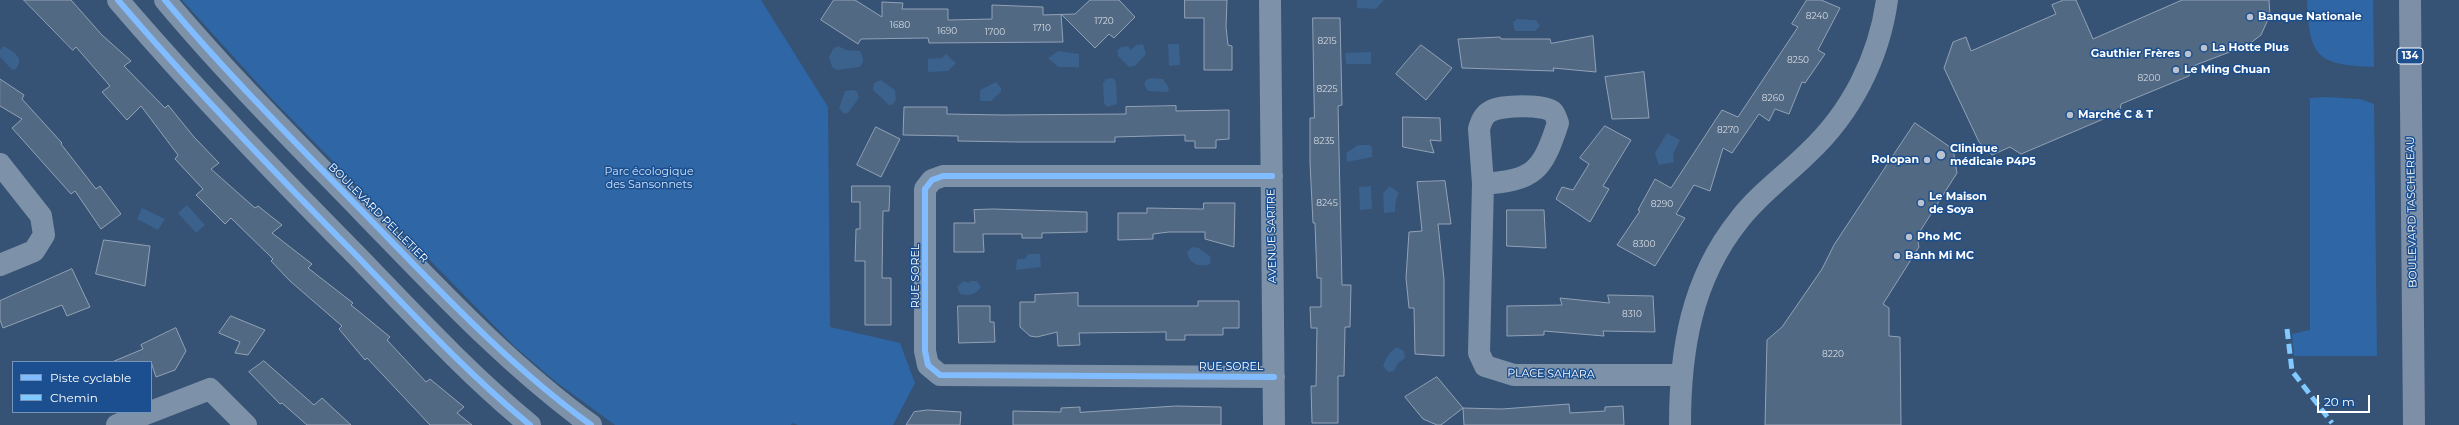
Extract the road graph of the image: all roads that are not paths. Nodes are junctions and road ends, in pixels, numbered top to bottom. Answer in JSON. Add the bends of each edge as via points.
{"nodes":[{"id":1,"x":118,"y":0,"type":"edge"},
{"id":2,"x":165,"y":0,"type":"edge"},
{"id":3,"x":1270,"y":0,"type":"edge"},
{"id":4,"x":1887,"y":0,"type":"edge"},
{"id":5,"x":2410,"y":0,"type":"edge"},
{"id":6,"x":0,"y":164,"type":"edge"},
{"id":7,"x":1272,"y":176,"type":"junction"},
{"id":8,"x":1483,"y":184,"type":"dead end"},
{"id":9,"x":0,"y":265,"type":"edge"},
{"id":10,"x":1681,"y":375,"type":"junction"},
{"id":11,"x":1274,"y":377,"type":"junction"},
{"id":12,"x":152,"y":412,"type":"edge"},
{"id":13,"x":149,"y":413,"type":"edge"},
{"id":14,"x":2416,"y":422,"type":"edge"},
{"id":15,"x":117,"y":425,"type":"edge"},
{"id":16,"x":246,"y":425,"type":"edge"},
{"id":17,"x":530,"y":425,"type":"edge"},
{"id":18,"x":591,"y":425,"type":"edge"},
{"id":19,"x":1274,"y":425,"type":"edge"},
{"id":20,"x":1680,"y":425,"type":"edge"}],
"edges":[{"from":1,"to":17,"type":"street","via":[[284,183],[473,374]]},
{"from":2,"to":18,"type":"street","name":"BOULEVARD PELLETIER","via":[[294,142],[440,291],[523,372]]},
{"from":3,"to":7,"type":"street","name":"AVENUE SARTRE"},
{"from":4,"to":10,"type":"street","via":[[1883,24],[1872,58],[1861,83],[1842,114],[1809,153],[1770,186],[1748,209],[1711,263],[1692,310]]},
{"from":5,"to":14,"type":"main road","name":"BOULEVARD TASCHEREAU","number":"134"},
{"from":6,"to":9,"type":"street","via":[[41,216],[44,235],[34,251]]},
{"from":7,"to":11,"type":"street","name":"AVENUE SARTRE"},
{"from":7,"to":11,"type":"street","name":"RUE SOREL","via":[[944,176],[932,180],[925,189],[926,351],[928,365],[940,375]]},
{"from":8,"to":10,"type":"street","name":"PLACE SAHARA","via":[[1479,353],[1485,366],[1514,375]]},
{"from":10,"to":20,"type":"street"},
{"from":11,"to":19,"type":"street","name":"AVENUE SARTRE"},
{"from":12,"to":16,"type":"street","via":[[210,390]]},
{"from":13,"to":15,"type":"street"}]}
